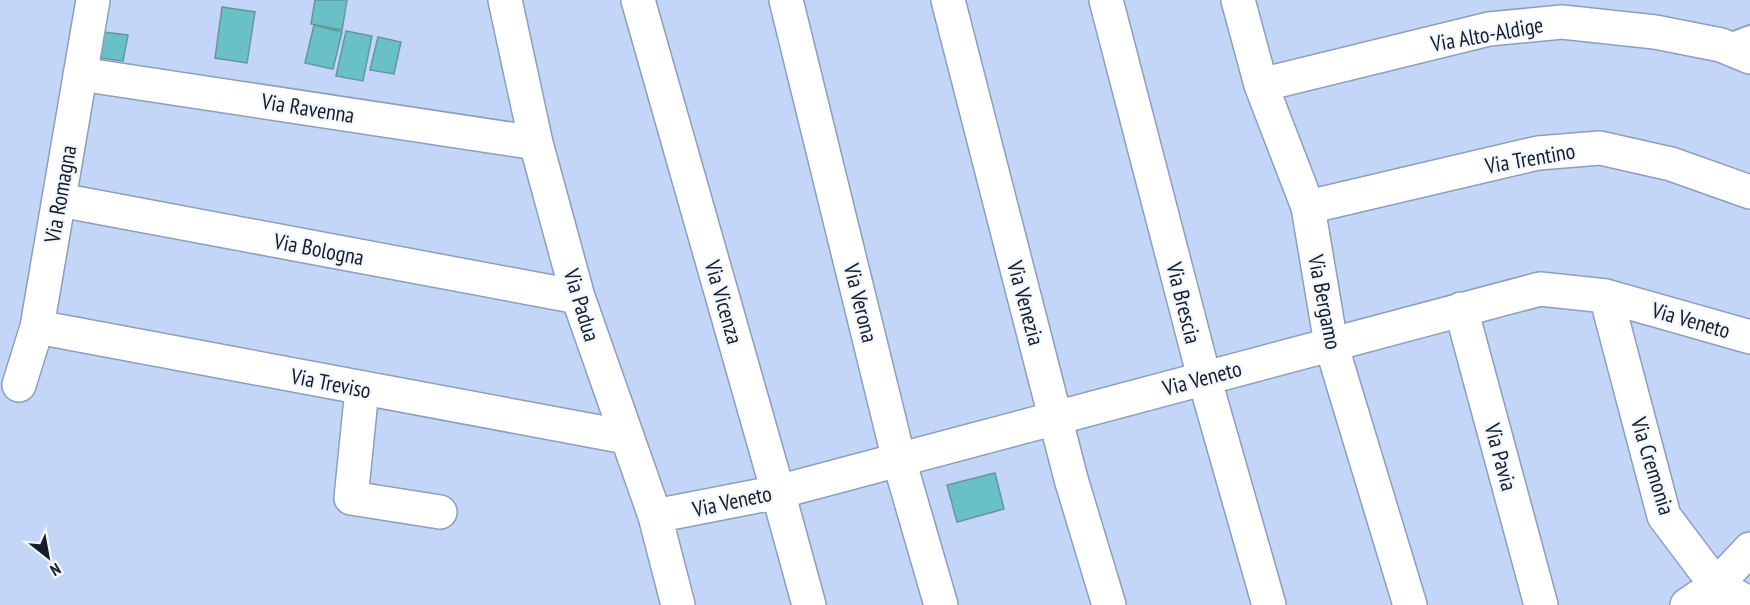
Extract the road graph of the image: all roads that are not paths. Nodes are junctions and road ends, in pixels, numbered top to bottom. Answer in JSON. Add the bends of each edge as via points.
{"nodes":[{"id":1,"x":93,"y":0,"type":"edge"},
{"id":2,"x":505,"y":0,"type":"edge"},
{"id":3,"x":638,"y":0,"type":"edge"},
{"id":4,"x":786,"y":0,"type":"edge"},
{"id":5,"x":948,"y":0,"type":"edge"},
{"id":6,"x":1106,"y":0,"type":"edge"},
{"id":7,"x":1238,"y":0,"type":"edge"},
{"id":8,"x":1557,"y":11,"type":"edge"},
{"id":9,"x":1740,"y":45,"type":"edge"},
{"id":10,"x":80,"y":74,"type":"junction"},
{"id":11,"x":1261,"y":85,"type":"junction"},
{"id":12,"x":536,"y":143,"type":"junction"},
{"id":13,"x":1750,"y":192,"type":"edge"},
{"id":14,"x":60,"y":200,"type":"junction"},
{"id":15,"x":1308,"y":207,"type":"junction"},
{"id":16,"x":1606,"y":296,"type":"junction"},
{"id":17,"x":578,"y":297,"type":"junction"},
{"id":18,"x":1461,"y":309,"type":"junction"},
{"id":19,"x":38,"y":327,"type":"junction"},
{"id":20,"x":1750,"y":337,"type":"edge"},
{"id":21,"x":1331,"y":344,"type":"junction"},
{"id":22,"x":1204,"y":377,"type":"junction"},
{"id":23,"x":19,"y":385,"type":"dead end"},
{"id":24,"x":362,"y":389,"type":"junction"},
{"id":25,"x":1056,"y":418,"type":"junction"},
{"id":26,"x":626,"y":437,"type":"junction"},
{"id":27,"x":900,"y":460,"type":"junction"},
{"id":28,"x":778,"y":492,"type":"junction"},
{"id":29,"x":441,"y":512,"type":"dead end"},
{"id":30,"x":655,"y":516,"type":"junction"},
{"id":31,"x":1750,"y":549,"type":"edge"},
{"id":32,"x":1716,"y":585,"type":"junction"},
{"id":33,"x":1750,"y":604,"type":"edge"},
{"id":34,"x":678,"y":605,"type":"edge"},
{"id":35,"x":809,"y":605,"type":"edge"},
{"id":36,"x":941,"y":605,"type":"edge"},
{"id":37,"x":1109,"y":605,"type":"edge"},
{"id":38,"x":1269,"y":605,"type":"edge"},
{"id":39,"x":1410,"y":605,"type":"edge"},
{"id":40,"x":1541,"y":605,"type":"edge"},
{"id":41,"x":1687,"y":605,"type":"edge"}],
"edges":[{"from":1,"to":10,"type":"street","name":"Via Romagna"},
{"from":2,"to":12,"type":"street","name":"Via Padua"},
{"from":3,"to":28,"type":"street","name":"Via Vicenza"},
{"from":4,"to":27,"type":"street","name":"Via Verona"},
{"from":5,"to":25,"type":"street","name":"Via Venezia"},
{"from":6,"to":22,"type":"street","name":"Via Brescia"},
{"from":7,"to":11,"type":"street","name":"Via Bergamo"},
{"from":8,"to":9,"type":"street","name":"Via Alto-Aldige"},
{"from":8,"to":11,"type":"street","name":"Via Alto-Aldige"},
{"from":10,"to":12,"type":"street","name":"Via Ravenna"},
{"from":10,"to":14,"type":"street","name":"Via Romagna"},
{"from":11,"to":15,"type":"street","name":"Via Bergamo"},
{"from":12,"to":17,"type":"street","name":"Via Padua"},
{"from":13,"to":15,"type":"street","name":"Via Trentino","via":[[1671,164],[1600,148],[1538,153]]},
{"from":14,"to":17,"type":"street","name":"Via Bologna"},
{"from":14,"to":19,"type":"street","name":"Via Romagna"},
{"from":15,"to":21,"type":"street","name":"Via Bergamo"},
{"from":16,"to":18,"type":"street","name":"Via Veneto","via":[[1540,289]]},
{"from":16,"to":20,"type":"street","name":"Via Veneto"},
{"from":16,"to":32,"type":"street","name":"Via Cremonia","via":[[1664,516]]},
{"from":17,"to":26,"type":"street","name":"Via Padua"},
{"from":18,"to":21,"type":"street","name":"Via Veneto"},
{"from":18,"to":40,"type":"street","name":"Via Pavia"},
{"from":19,"to":23,"type":"street","name":"Via Romagna"},
{"from":19,"to":24,"type":"street","name":"Via Treviso"},
{"from":21,"to":22,"type":"street","name":"Via Veneto"},
{"from":21,"to":39,"type":"street","name":"Via Bergamo"},
{"from":22,"to":25,"type":"street","name":"Via Veneto"},
{"from":22,"to":38,"type":"street","name":"Via Brescia"},
{"from":24,"to":26,"type":"street","name":"Via Treviso"},
{"from":24,"to":29,"type":"street","via":[[351,498]]},
{"from":25,"to":27,"type":"street","name":"Via Veneto"},
{"from":25,"to":37,"type":"street","name":"Via Venezia"},
{"from":26,"to":30,"type":"street","name":"Via Padua"},
{"from":27,"to":28,"type":"street","name":"Via Veneto"},
{"from":27,"to":36,"type":"street","name":"Via Verona"},
{"from":28,"to":30,"type":"street","name":"Via Veneto"},
{"from":28,"to":35,"type":"street","name":"Via Vicenza"},
{"from":30,"to":34,"type":"street","name":"Via Padua"},
{"from":31,"to":32,"type":"street"},
{"from":32,"to":33,"type":"street","name":"Via Cremonia"},
{"from":32,"to":41,"type":"street"}]}
